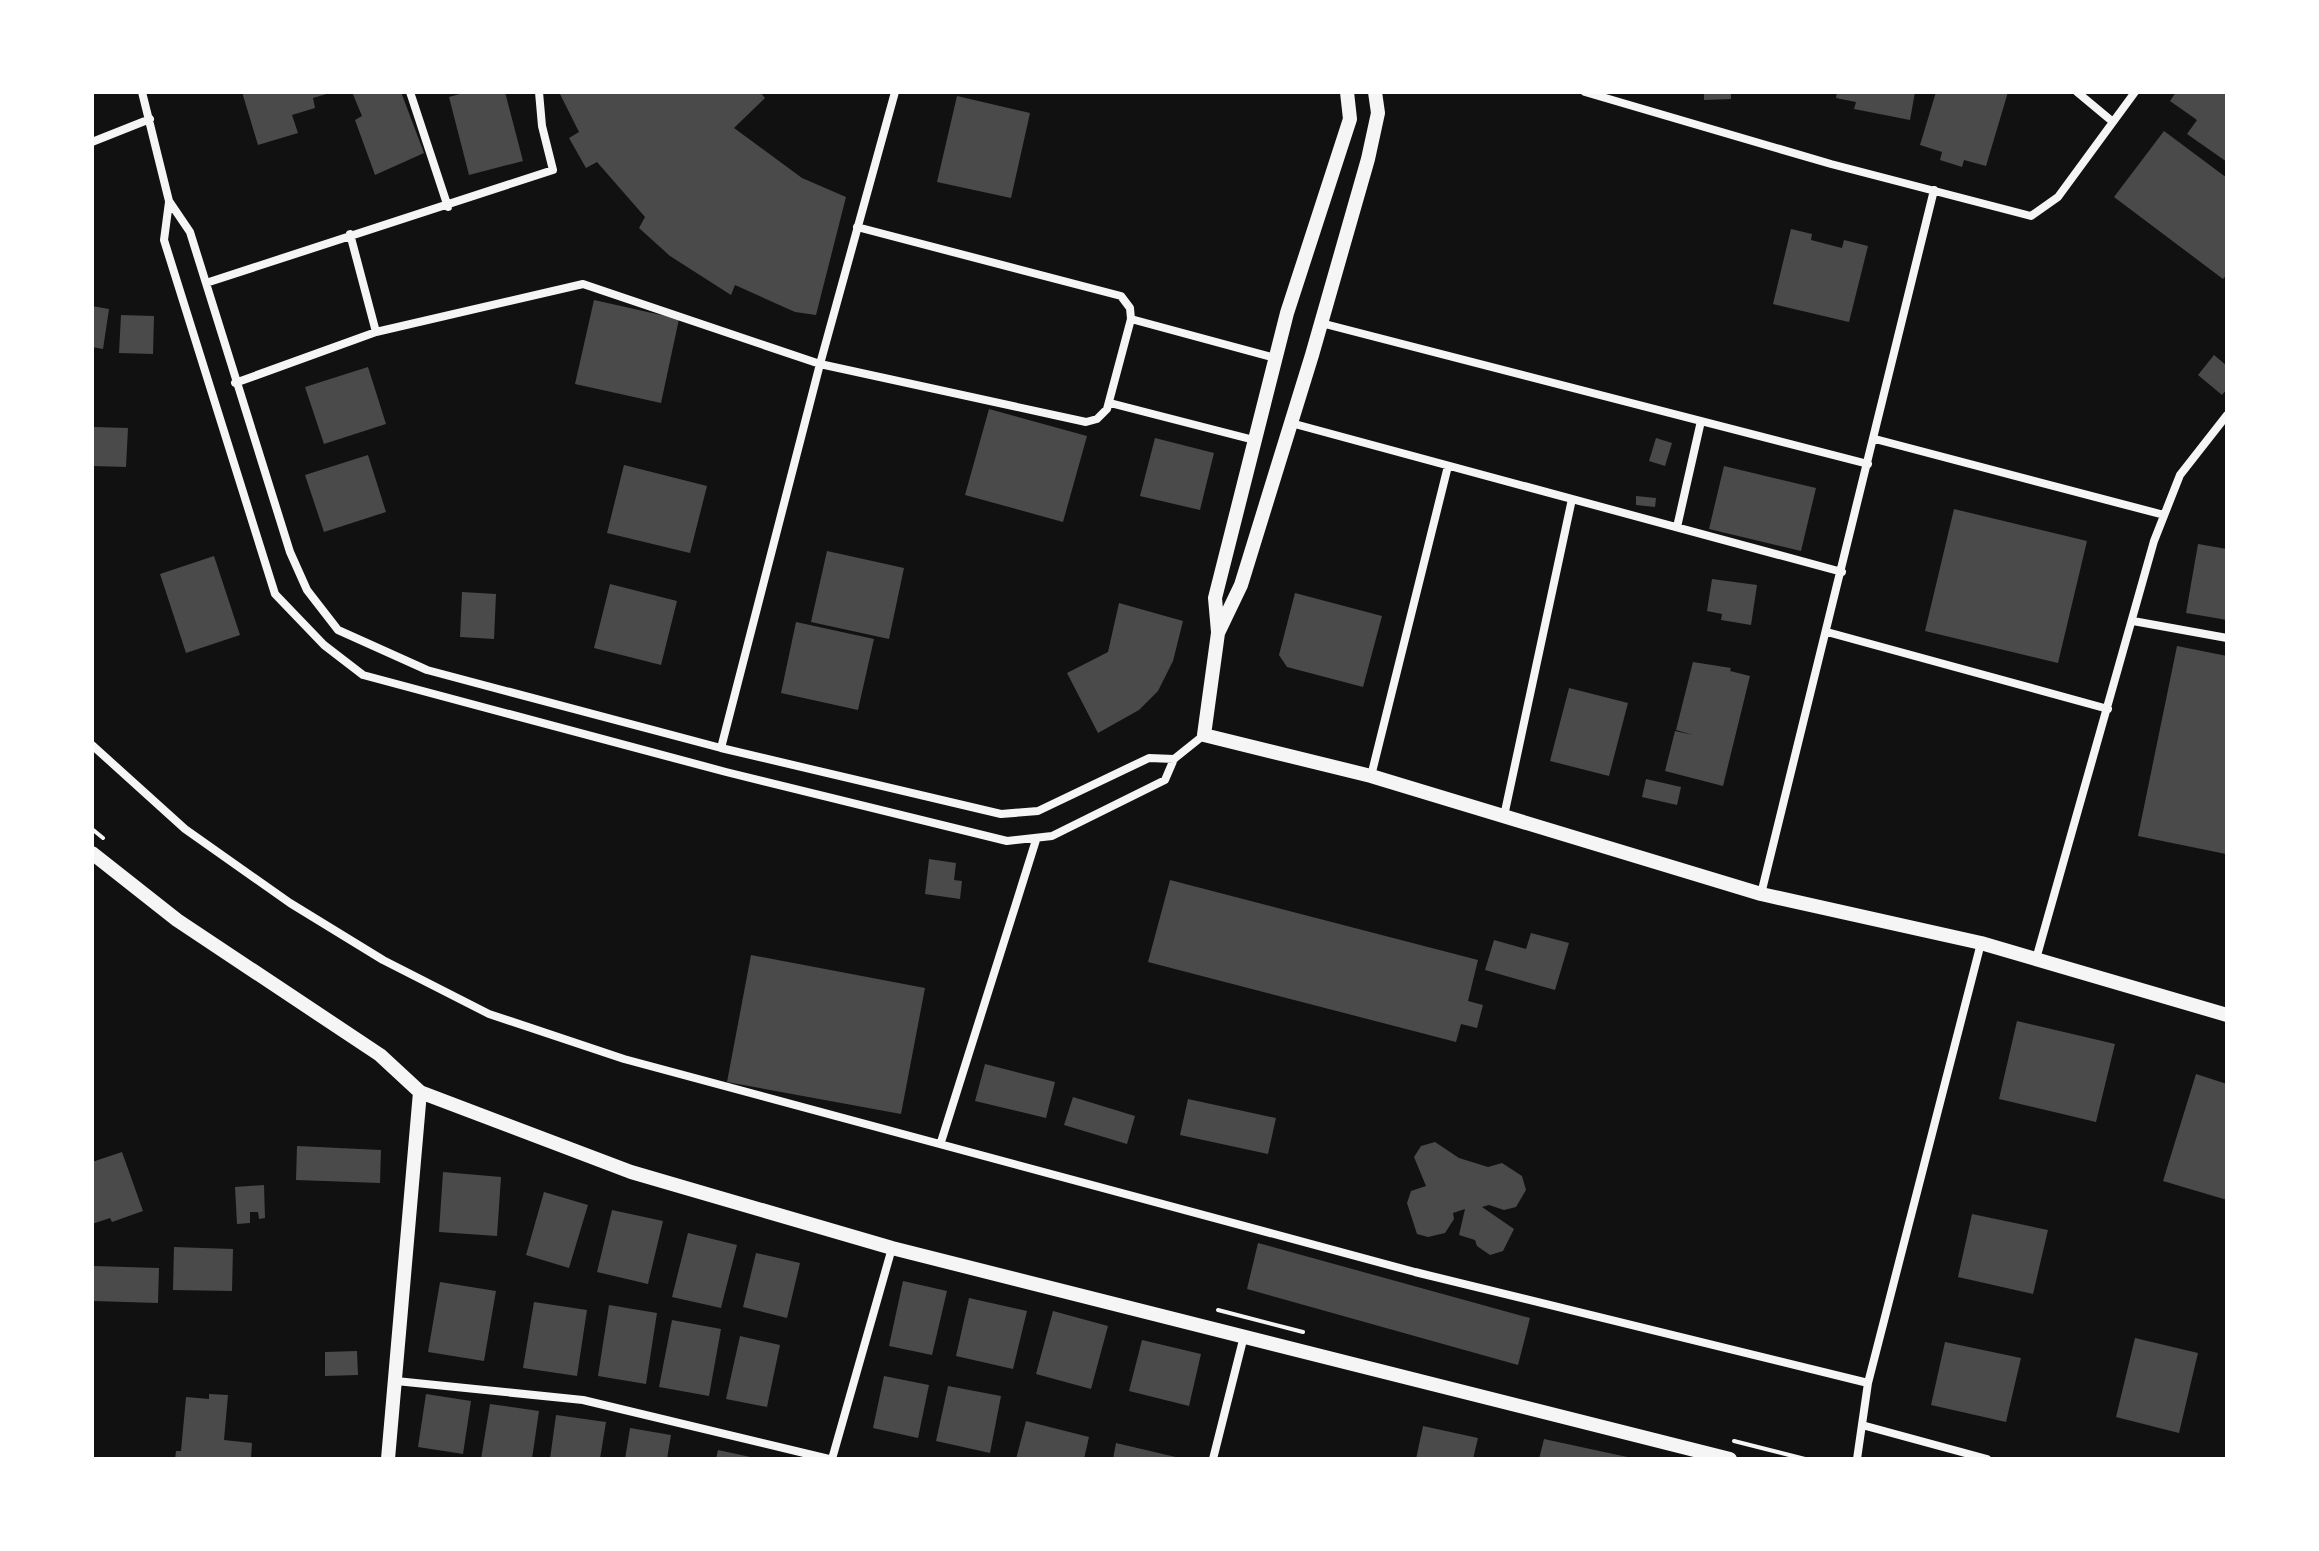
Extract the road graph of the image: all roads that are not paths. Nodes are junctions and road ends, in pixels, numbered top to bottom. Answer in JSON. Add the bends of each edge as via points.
{"nodes":[{"id":1,"x":142,"y":92,"type":"edge"},
{"id":2,"x":410,"y":92,"type":"edge"},
{"id":3,"x":539,"y":92,"type":"edge"},
{"id":4,"x":895,"y":92,"type":"edge"},
{"id":5,"x":1347,"y":92,"type":"edge"},
{"id":6,"x":1375,"y":92,"type":"edge"},
{"id":7,"x":1585,"y":92,"type":"edge"},
{"id":8,"x":2077,"y":92,"type":"edge"},
{"id":9,"x":2135,"y":92,"type":"edge"},
{"id":10,"x":150,"y":119,"type":"junction"},
{"id":11,"x":2113,"y":122,"type":"junction"},
{"id":12,"x":92,"y":142,"type":"edge"},
{"id":13,"x":1934,"y":190,"type":"junction"},
{"id":14,"x":169,"y":201,"type":"junction"},
{"id":15,"x":448,"y":207,"type":"junction"},
{"id":16,"x":857,"y":227,"type":"junction"},
{"id":17,"x":350,"y":234,"type":"junction"},
{"id":18,"x":206,"y":283,"type":"junction"},
{"id":19,"x":1131,"y":319,"type":"junction"},
{"id":20,"x":1321,"y":323,"type":"junction"},
{"id":21,"x":376,"y":332,"type":"junction"},
{"id":22,"x":1275,"y":358,"type":"junction"},
{"id":23,"x":820,"y":364,"type":"junction"},
{"id":24,"x":235,"y":383,"type":"junction"},
{"id":25,"x":1110,"y":403,"type":"junction"},
{"id":26,"x":2227,"y":415,"type":"edge"},
{"id":27,"x":1701,"y":421,"type":"junction"},
{"id":28,"x":1291,"y":423,"type":"junction"},
{"id":29,"x":1875,"y":439,"type":"junction"},
{"id":30,"x":1254,"y":440,"type":"junction"},
{"id":31,"x":1868,"y":464,"type":"junction"},
{"id":32,"x":1448,"y":466,"type":"junction"},
{"id":33,"x":1572,"y":499,"type":"junction"},
{"id":34,"x":2164,"y":515,"type":"junction"},
{"id":35,"x":1677,"y":527,"type":"junction"},
{"id":36,"x":1842,"y":572,"type":"junction"},
{"id":37,"x":2133,"y":621,"type":"junction"},
{"id":38,"x":1827,"y":632,"type":"junction"},
{"id":39,"x":1218,"y":633,"type":"junction"},
{"id":40,"x":2227,"y":638,"type":"edge"},
{"id":41,"x":2108,"y":709,"type":"junction"},
{"id":42,"x":1204,"y":735,"type":"junction"},
{"id":43,"x":92,"y":745,"type":"edge"},
{"id":44,"x":721,"y":748,"type":"junction"},
{"id":45,"x":1174,"y":759,"type":"junction"},
{"id":46,"x":1371,"y":776,"type":"junction"},
{"id":47,"x":1504,"y":816,"type":"junction"},
{"id":48,"x":1036,"y":840,"type":"junction"},
{"id":49,"x":92,"y":853,"type":"edge"},
{"id":50,"x":1761,"y":894,"type":"junction"},
{"id":51,"x":1981,"y":943,"type":"junction"},
{"id":52,"x":2036,"y":959,"type":"junction"},
{"id":53,"x":2227,"y":1015,"type":"edge"},
{"id":54,"x":420,"y":1092,"type":"junction"},
{"id":55,"x":941,"y":1142,"type":"junction"},
{"id":56,"x":892,"y":1248,"type":"junction"},
{"id":57,"x":1244,"y":1336,"type":"junction"},
{"id":58,"x":396,"y":1381,"type":"junction"},
{"id":59,"x":1868,"y":1383,"type":"junction"},
{"id":60,"x":1862,"y":1425,"type":"junction"},
{"id":61,"x":388,"y":1459,"type":"edge"},
{"id":62,"x":830,"y":1459,"type":"edge"},
{"id":63,"x":1213,"y":1459,"type":"edge"},
{"id":64,"x":1730,"y":1459,"type":"edge"},
{"id":65,"x":1857,"y":1459,"type":"edge"},
{"id":66,"x":1987,"y":1459,"type":"edge"}],
"edges":[{"from":1,"to":10,"type":"street"},
{"from":2,"to":15,"type":"street"},
{"from":3,"to":15,"type":"street","via":[[553,170]]},
{"from":4,"to":16,"type":"street"},
{"from":5,"to":22,"type":"street","via":[[1350,119]]},
{"from":6,"to":20,"type":"street","via":[[1378,113],[1368,159]]},
{"from":7,"to":13,"type":"street"},
{"from":8,"to":11,"type":"street"},
{"from":9,"to":11,"type":"street"},
{"from":10,"to":12,"type":"street"},
{"from":10,"to":14,"type":"street"},
{"from":11,"to":13,"type":"street","via":[[2058,197],[2031,216]]},
{"from":13,"to":29,"type":"street"},
{"from":14,"to":18,"type":"street","via":[[190,232]]},
{"from":14,"to":48,"type":"street","via":[[164,240],[275,594],[343,661],[363,675],[726,772],[993,839]]},
{"from":15,"to":17,"type":"street"},
{"from":16,"to":19,"type":"street","via":[[1115,293],[1126,302]]},
{"from":16,"to":23,"type":"street"},
{"from":17,"to":18,"type":"street"},
{"from":17,"to":21,"type":"street"},
{"from":18,"to":24,"type":"street"},
{"from":19,"to":22,"type":"street"},
{"from":19,"to":25,"type":"street"},
{"from":20,"to":27,"type":"street"},
{"from":20,"to":28,"type":"street"},
{"from":21,"to":23,"type":"street","via":[[583,284]]},
{"from":21,"to":24,"type":"street"},
{"from":22,"to":30,"type":"street"},
{"from":23,"to":25,"type":"street","via":[[1086,422],[1103,415]]},
{"from":23,"to":44,"type":"street"},
{"from":24,"to":44,"type":"street","via":[[290,552],[307,590],[338,630],[427,670]]},
{"from":25,"to":30,"type":"street"},
{"from":26,"to":34,"type":"street","via":[[2180,475]]},
{"from":27,"to":31,"type":"street"},
{"from":27,"to":35,"type":"street"},
{"from":28,"to":32,"type":"street"},
{"from":28,"to":39,"type":"street","via":[[1241,585]]},
{"from":29,"to":31,"type":"street"},
{"from":29,"to":34,"type":"street"},
{"from":30,"to":39,"type":"street","via":[[1215,598]]},
{"from":31,"to":36,"type":"street"},
{"from":32,"to":33,"type":"street"},
{"from":32,"to":46,"type":"street"},
{"from":33,"to":35,"type":"street"},
{"from":33,"to":47,"type":"street"},
{"from":34,"to":37,"type":"street"},
{"from":35,"to":36,"type":"street"},
{"from":36,"to":38,"type":"street"},
{"from":37,"to":40,"type":"street"},
{"from":37,"to":41,"type":"street"},
{"from":38,"to":41,"type":"street"},
{"from":38,"to":50,"type":"street"},
{"from":39,"to":42,"type":"street"},
{"from":41,"to":52,"type":"street"},
{"from":42,"to":45,"type":"street"},
{"from":42,"to":46,"type":"street"},
{"from":43,"to":55,"type":"street","via":[[185,829],[290,903],[383,960],[489,1014],[624,1059]]},
{"from":44,"to":45,"type":"street","via":[[1001,814],[1038,811],[1149,758]]},
{"from":45,"to":48,"type":"street","via":[[1165,780],[1067,830]]},
{"from":46,"to":47,"type":"street"},
{"from":47,"to":50,"type":"street"},
{"from":48,"to":55,"type":"street"},
{"from":49,"to":54,"type":"street","via":[[177,920],[380,1055]]},
{"from":50,"to":51,"type":"street"},
{"from":51,"to":52,"type":"street"},
{"from":51,"to":59,"type":"street"},
{"from":52,"to":53,"type":"street"},
{"from":54,"to":56,"type":"street","via":[[631,1172]]},
{"from":54,"to":58,"type":"street"},
{"from":55,"to":59,"type":"street","via":[[1415,1272]]},
{"from":56,"to":57,"type":"street"},
{"from":56,"to":62,"type":"street"},
{"from":57,"to":63,"type":"street"},
{"from":57,"to":64,"type":"street"},
{"from":58,"to":61,"type":"street"},
{"from":58,"to":62,"type":"street","via":[[583,1400]]},
{"from":59,"to":60,"type":"street"},
{"from":60,"to":65,"type":"street"},
{"from":60,"to":66,"type":"street"}]}
